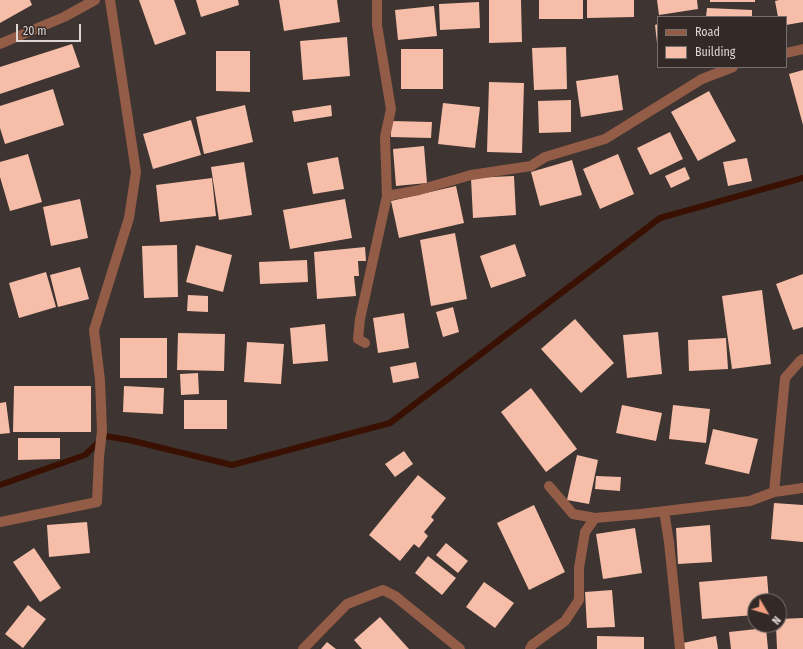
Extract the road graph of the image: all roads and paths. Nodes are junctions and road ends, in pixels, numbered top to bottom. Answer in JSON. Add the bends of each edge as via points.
{"nodes":[{"id":1,"x":94,"y":0,"type":"edge"},
{"id":2,"x":110,"y":0,"type":"edge"},
{"id":3,"x":377,"y":0,"type":"edge"},
{"id":4,"x":0,"y":44,"type":"edge"},
{"id":5,"x":803,"y":49,"type":"edge"},
{"id":6,"x":787,"y":53,"type":"edge"},
{"id":7,"x":730,"y":68,"type":"edge"},
{"id":8,"x":387,"y":196,"type":"junction"},
{"id":9,"x":365,"y":343,"type":"dead end"},
{"id":10,"x":803,"y":359,"type":"edge"},
{"id":11,"x":550,"y":486,"type":"dead end"},
{"id":12,"x":803,"y":488,"type":"edge"},
{"id":13,"x":774,"y":492,"type":"junction"},
{"id":14,"x":664,"y":511,"type":"junction"},
{"id":15,"x":594,"y":518,"type":"junction"},
{"id":16,"x":0,"y":522,"type":"edge"},
{"id":17,"x":303,"y":649,"type":"edge"},
{"id":18,"x":460,"y":649,"type":"edge"},
{"id":19,"x":530,"y":649,"type":"edge"},
{"id":20,"x":680,"y":649,"type":"edge"}],
"edges":[{"from":1,"to":4,"type":"street","via":[[64,17]]},
{"from":2,"to":16,"type":"street","via":[[136,172],[129,218],[94,330],[100,380],[102,431],[97,502]]},
{"from":3,"to":8,"type":"street","via":[[377,25],[391,109],[386,137]]},
{"from":5,"to":6,"type":"street"},
{"from":7,"to":8,"type":"street","via":[[702,78],[606,139],[545,158],[531,166],[470,175],[419,190]]},
{"from":8,"to":9,"type":"street","via":[[360,319],[358,339]]},
{"from":10,"to":13,"type":"street","via":[[785,378]]},
{"from":11,"to":15,"type":"street","via":[[573,514]]},
{"from":12,"to":13,"type":"street"},
{"from":13,"to":14,"type":"street","via":[[750,501]]},
{"from":14,"to":15,"type":"street"},
{"from":14,"to":20,"type":"street"},
{"from":15,"to":19,"type":"street","via":[[585,532],[579,568],[579,600],[565,621]]},
{"from":17,"to":18,"type":"street","via":[[347,604],[383,590],[395,596]]}]}
